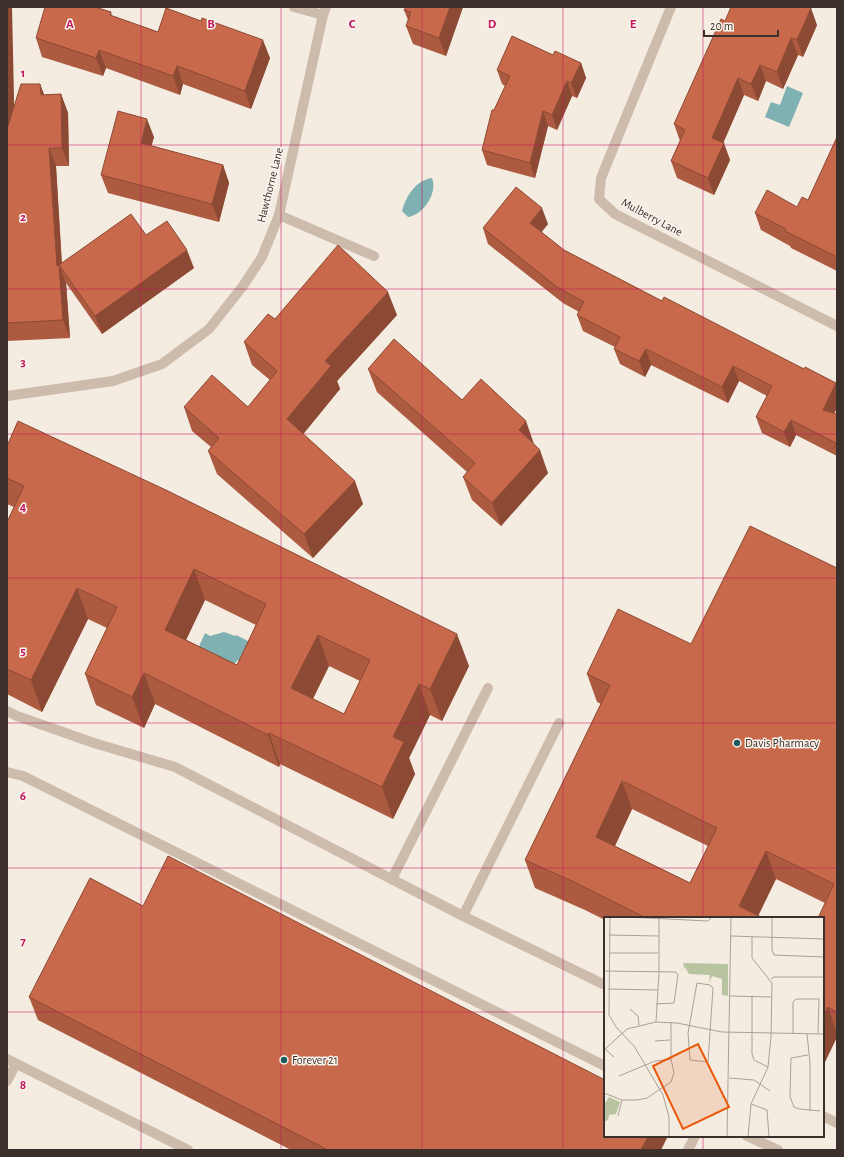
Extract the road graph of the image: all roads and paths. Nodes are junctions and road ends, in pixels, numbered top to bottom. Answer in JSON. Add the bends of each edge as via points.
{"nodes":[{"id":1,"x":294,"y":7,"type":"edge"},
{"id":2,"x":671,"y":7,"type":"edge"},
{"id":3,"x":325,"y":11,"type":"edge"},
{"id":4,"x":278,"y":215,"type":"junction"},
{"id":5,"x":374,"y":256,"type":"dead end"},
{"id":6,"x":837,"y":326,"type":"edge"},
{"id":7,"x":7,"y":396,"type":"edge"},
{"id":8,"x":488,"y":688,"type":"dead end"},
{"id":9,"x":7,"y":711,"type":"edge"},
{"id":10,"x":559,"y":722,"type":"dead end"},
{"id":11,"x":7,"y":772,"type":"edge"},
{"id":12,"x":392,"y":880,"type":"junction"},
{"id":13,"x":463,"y":916,"type":"junction"},
{"id":14,"x":604,"y":985,"type":"edge"},
{"id":15,"x":11,"y":1061,"type":"edge"},
{"id":16,"x":604,"y":1066,"type":"edge"},
{"id":17,"x":7,"y":1081,"type":"edge"},
{"id":18,"x":824,"y":1116,"type":"edge"},
{"id":19,"x":837,"y":1123,"type":"edge"},
{"id":20,"x":694,"y":1137,"type":"edge"},
{"id":21,"x":749,"y":1137,"type":"edge"},
{"id":22,"x":773,"y":1149,"type":"edge"},
{"id":23,"x":188,"y":1150,"type":"edge"},
{"id":24,"x":688,"y":1150,"type":"edge"}],
"edges":[{"from":1,"to":3,"type":"street"},
{"from":2,"to":6,"type":"street","name":"Mulberry Lane","via":[[601,178],[599,199],[615,214]]},
{"from":3,"to":4,"type":"street","name":"Hawthorne Lane"},
{"from":4,"to":5,"type":"street"},
{"from":4,"to":7,"type":"street","name":"Hawthorne Lane","via":[[262,256],[243,286],[209,329],[162,364],[113,381]]},
{"from":8,"to":12,"type":"street"},
{"from":9,"to":12,"type":"street","via":[[94,743],[175,767]]},
{"from":10,"to":13,"type":"street"},
{"from":11,"to":16,"type":"street","via":[[23,776]]},
{"from":12,"to":13,"type":"street"},
{"from":13,"to":14,"type":"street"},
{"from":15,"to":17,"type":"street"},
{"from":15,"to":23,"type":"street"},
{"from":18,"to":19,"type":"street"},
{"from":20,"to":24,"type":"street"},
{"from":21,"to":22,"type":"street"}]}
